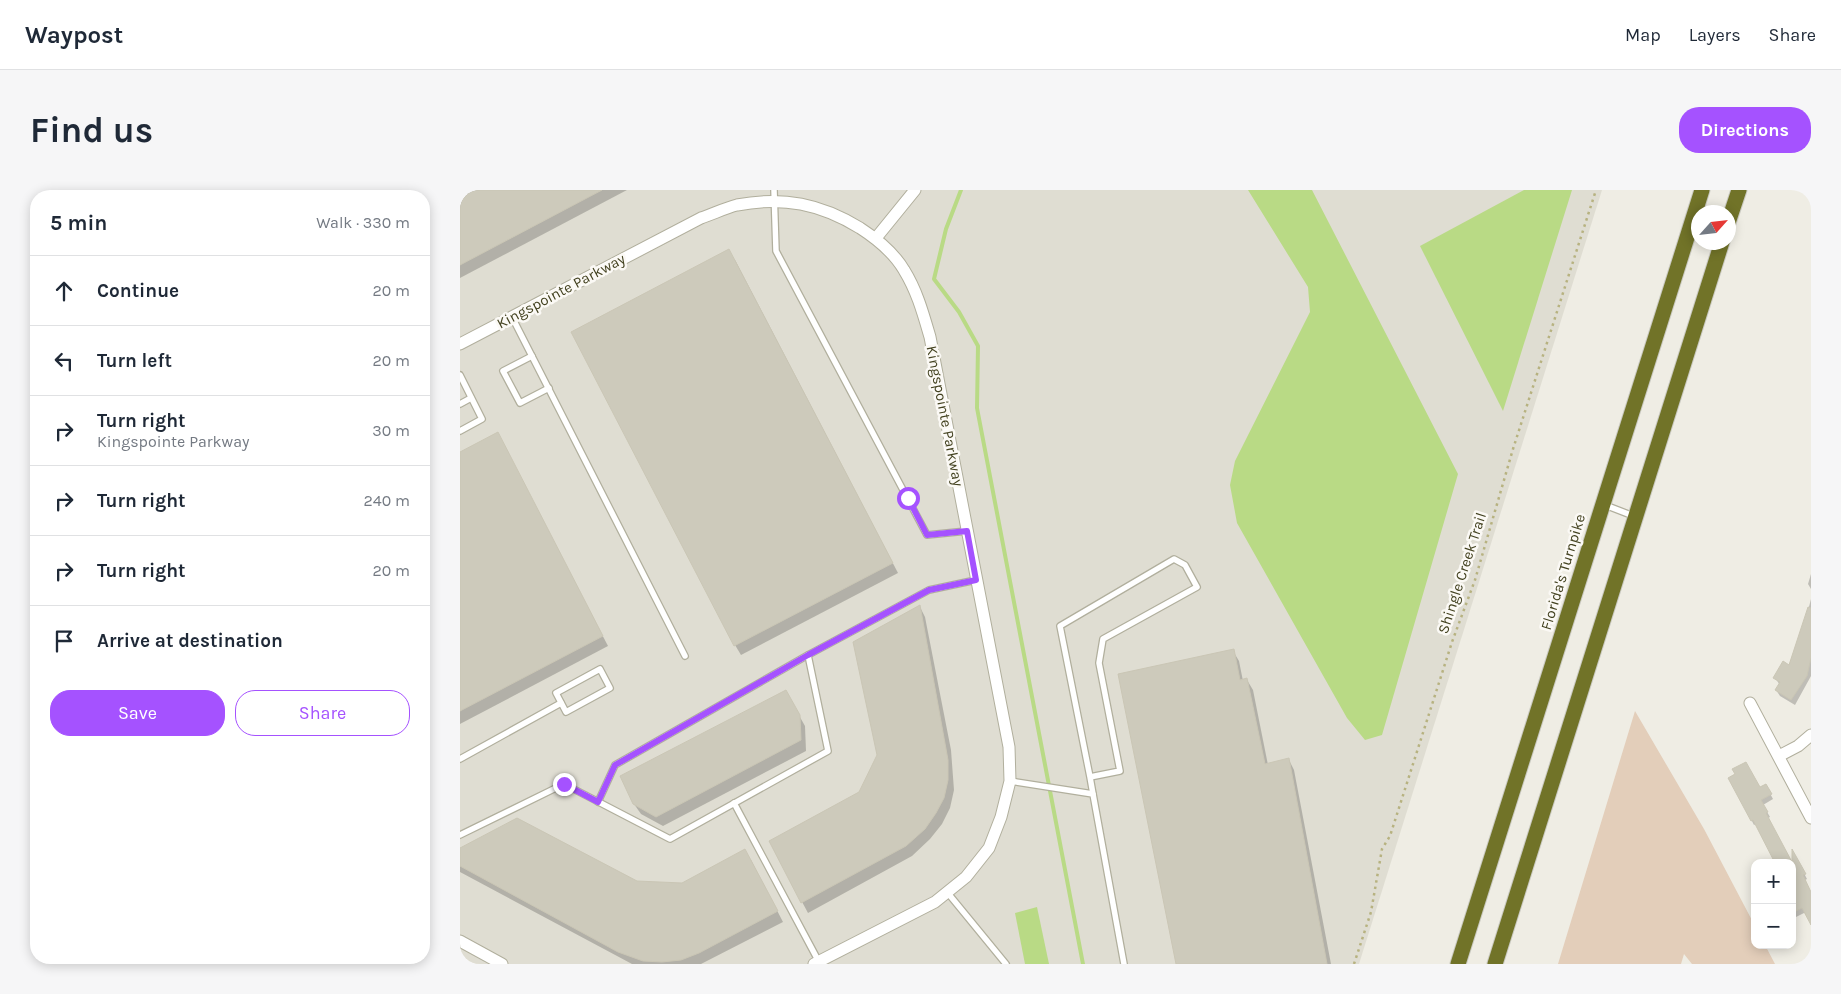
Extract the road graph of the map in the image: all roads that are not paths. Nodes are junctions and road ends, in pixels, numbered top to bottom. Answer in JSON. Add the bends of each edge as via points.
{"nodes":[{"id":1,"x":915,"y":190,"type":"edge"},
{"id":2,"x":1702,"y":190,"type":"edge"},
{"id":3,"x":1739,"y":190,"type":"edge"},
{"id":4,"x":774,"y":196,"type":"edge"},
{"id":5,"x":1734,"y":205,"type":"edge"},
{"id":6,"x":876,"y":238,"type":"junction"},
{"id":7,"x":1719,"y":250,"type":"edge"},
{"id":8,"x":512,"y":316,"type":"junction"},
{"id":9,"x":460,"y":344,"type":"edge"},
{"id":10,"x":532,"y":356,"type":"junction"},
{"id":11,"x":460,"y":376,"type":"edge"},
{"id":12,"x":548,"y":388,"type":"junction"},
{"id":13,"x":471,"y":398,"type":"junction"},
{"id":14,"x":460,"y":404,"type":"edge"},
{"id":15,"x":460,"y":431,"type":"edge"},
{"id":16,"x":1603,"y":504,"type":"junction"},
{"id":17,"x":1636,"y":517,"type":"junction"},
{"id":18,"x":967,"y":531,"type":"junction"},
{"id":19,"x":976,"y":580,"type":"junction"},
{"id":20,"x":808,"y":655,"type":"junction"},
{"id":21,"x":685,"y":656,"type":"dead end"},
{"id":22,"x":561,"y":703,"type":"junction"},
{"id":23,"x":1750,"y":703,"type":"dead end"},
{"id":24,"x":1811,"y":736,"type":"edge"},
{"id":25,"x":1779,"y":756,"type":"junction"},
{"id":26,"x":460,"y":759,"type":"edge"},
{"id":27,"x":1090,"y":777,"type":"junction"},
{"id":28,"x":1010,"y":781,"type":"junction"},
{"id":29,"x":1094,"y":794,"type":"junction"},
{"id":30,"x":598,"y":802,"type":"junction"},
{"id":31,"x":734,"y":803,"type":"junction"},
{"id":32,"x":1811,"y":818,"type":"edge"},
{"id":33,"x":460,"y":835,"type":"edge"},
{"id":34,"x":947,"y":892,"type":"junction"},
{"id":35,"x":460,"y":941,"type":"edge"},
{"id":36,"x":818,"y":963,"type":"edge"},
{"id":37,"x":502,"y":964,"type":"edge"},
{"id":38,"x":1006,"y":964,"type":"edge"},
{"id":39,"x":1124,"y":964,"type":"edge"},
{"id":40,"x":1458,"y":964,"type":"edge"},
{"id":41,"x":1495,"y":964,"type":"edge"}],
"edges":[{"from":1,"to":6,"type":"street"},
{"from":2,"to":16,"type":"highway","name":"Florida's Turnpike"},
{"from":3,"to":5,"type":"highway"},
{"from":4,"to":6,"type":"street","name":"Kingspointe Parkway","via":[[843,217]]},
{"from":4,"to":8,"type":"street","name":"Kingspointe Parkway","via":[[701,218]]},
{"from":4,"to":18,"type":"lane","via":[[776,251],[927,535]]},
{"from":6,"to":18,"type":"street","name":"Kingspointe Parkway","via":[[904,268],[919,299],[930,337]]},
{"from":7,"to":17,"type":"highway"},
{"from":8,"to":9,"type":"street","name":"Kingspointe Parkway"},
{"from":8,"to":10,"type":"lane"},
{"from":10,"to":12,"type":"lane"},
{"from":10,"to":12,"type":"lane","via":[[503,371],[520,403]]},
{"from":11,"to":13,"type":"lane"},
{"from":12,"to":21,"type":"lane"},
{"from":13,"to":14,"type":"lane"},
{"from":13,"to":15,"type":"lane","via":[[482,419]]},
{"from":16,"to":17,"type":"lane"},
{"from":16,"to":40,"type":"highway","name":"Florida's Turnpike"},
{"from":17,"to":41,"type":"highway"},
{"from":18,"to":19,"type":"street","name":"Kingspointe Parkway"},
{"from":19,"to":20,"type":"lane","via":[[929,590]]},
{"from":19,"to":28,"type":"street","name":"Kingspointe Parkway","via":[[1009,747]]},
{"from":20,"to":30,"type":"lane","via":[[615,765]]},
{"from":20,"to":31,"type":"lane","via":[[828,751]]},
{"from":22,"to":22,"type":"lane","via":[[566,712],[610,688],[600,669],[556,693]]},
{"from":22,"to":26,"type":"lane"},
{"from":23,"to":25,"type":"street"},
{"from":24,"to":25,"type":"street"},
{"from":25,"to":32,"type":"street"},
{"from":27,"to":27,"type":"lane","via":[[1060,626],[1174,559],[1185,565],[1197,587],[1104,638],[1099,662],[1120,771]]},
{"from":27,"to":29,"type":"lane"},
{"from":28,"to":29,"type":"lane"},
{"from":28,"to":34,"type":"street","name":"Kingspointe Parkway","via":[[989,848],[966,877]]},
{"from":29,"to":39,"type":"lane"},
{"from":30,"to":31,"type":"lane","via":[[670,839]]},
{"from":30,"to":33,"type":"lane","via":[[564,784]]},
{"from":31,"to":36,"type":"lane"},
{"from":34,"to":36,"type":"street","name":"Kingspointe Parkway","via":[[935,902]]},
{"from":34,"to":38,"type":"lane"},
{"from":35,"to":37,"type":"street"}]}
